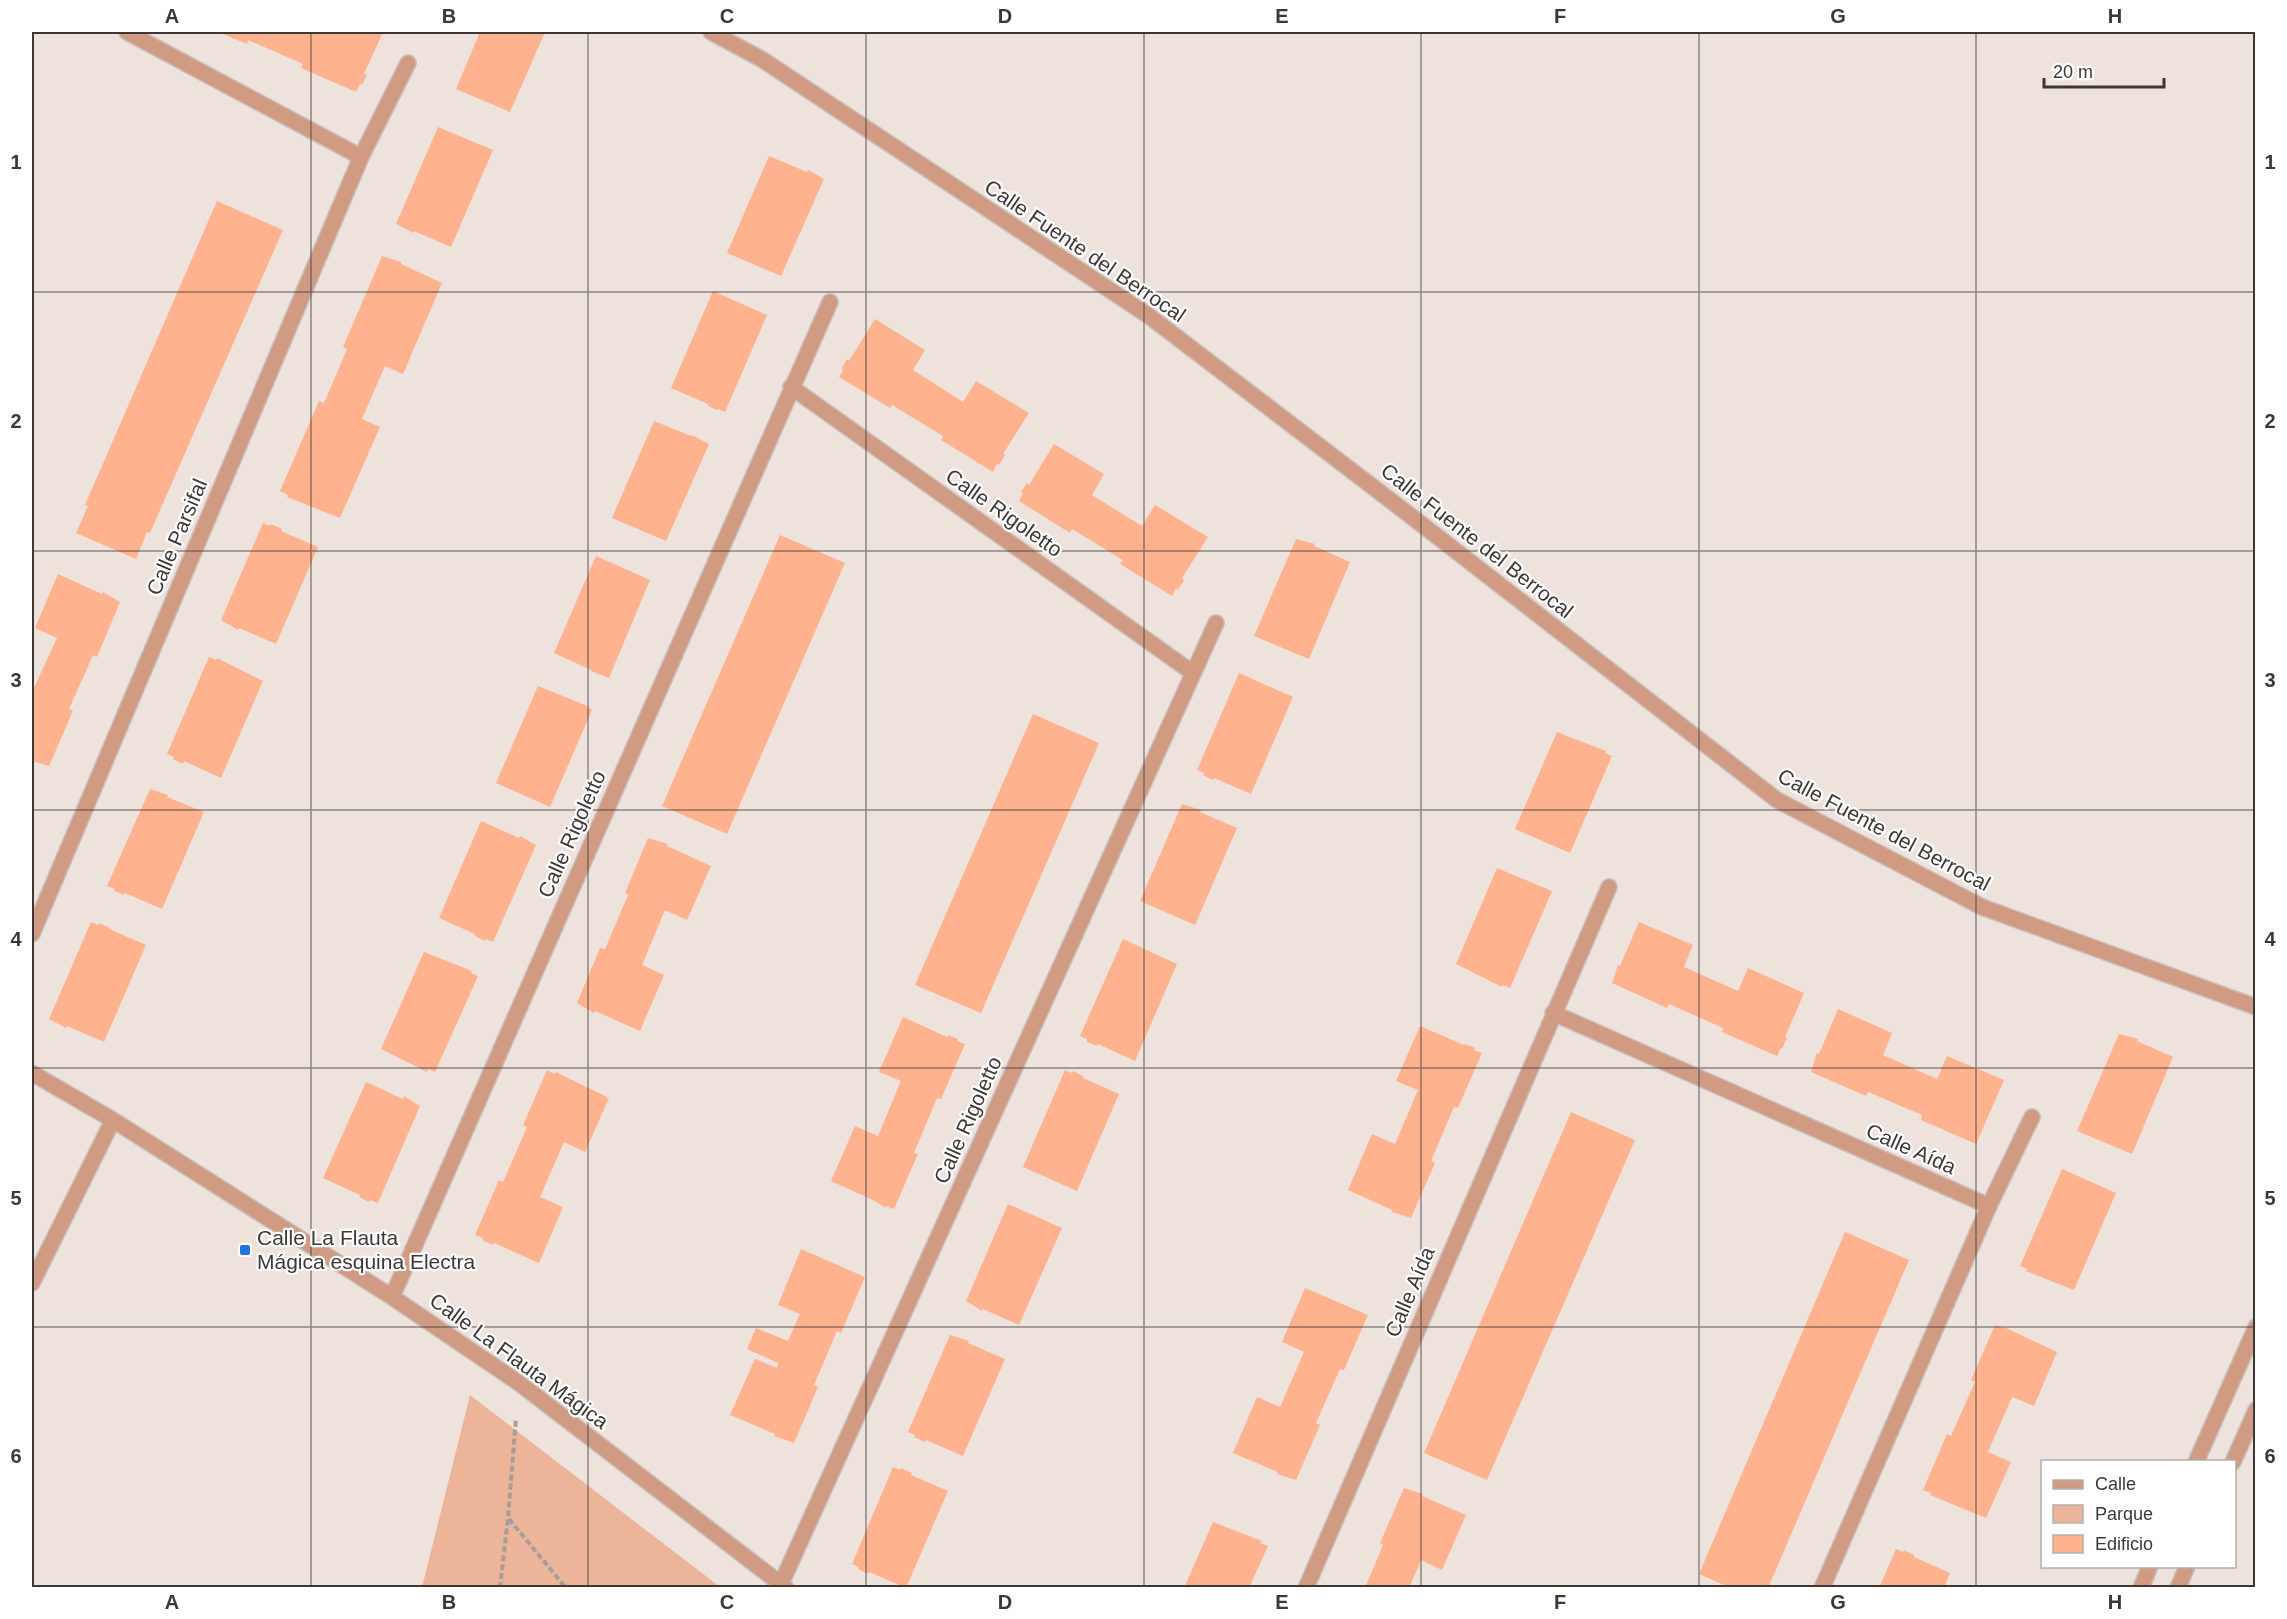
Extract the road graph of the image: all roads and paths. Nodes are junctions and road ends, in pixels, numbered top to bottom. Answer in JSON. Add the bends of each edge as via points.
{"nodes":[{"id":1,"x":127,"y":32,"type":"edge"},
{"id":2,"x":711,"y":32,"type":"edge"},
{"id":3,"x":408,"y":63,"type":"dead end"},
{"id":4,"x":361,"y":157,"type":"junction"},
{"id":5,"x":830,"y":302,"type":"dead end"},
{"id":6,"x":791,"y":387,"type":"junction"},
{"id":7,"x":1216,"y":623,"type":"dead end"},
{"id":8,"x":1193,"y":673,"type":"junction"},
{"id":9,"x":1609,"y":886,"type":"dead end"},
{"id":10,"x":32,"y":934,"type":"edge"},
{"id":11,"x":2256,"y":1007,"type":"edge"},
{"id":12,"x":1553,"y":1013,"type":"junction"},
{"id":13,"x":32,"y":1073,"type":"edge"},
{"id":14,"x":2032,"y":1117,"type":"dead end"},
{"id":15,"x":113,"y":1120,"type":"junction"},
{"id":16,"x":1989,"y":1206,"type":"junction"},
{"id":17,"x":32,"y":1283,"type":"edge"},
{"id":18,"x":392,"y":1297,"type":"junction"},
{"id":19,"x":2256,"y":1327,"type":"edge"},
{"id":20,"x":519,"y":1383,"type":"junction"},
{"id":21,"x":2256,"y":1410,"type":"edge"},
{"id":22,"x":2196,"y":1460,"type":"edge"},
{"id":23,"x":2233,"y":1460,"type":"edge"},
{"id":24,"x":508,"y":1518,"type":"junction"},
{"id":25,"x":2149,"y":1568,"type":"edge"},
{"id":26,"x":2186,"y":1568,"type":"edge"},
{"id":27,"x":784,"y":1586,"type":"edge"},
{"id":28,"x":500,"y":1587,"type":"edge"},
{"id":29,"x":566,"y":1587,"type":"edge"},
{"id":30,"x":1306,"y":1587,"type":"edge"},
{"id":31,"x":1822,"y":1587,"type":"edge"},
{"id":32,"x":2141,"y":1587,"type":"edge"},
{"id":33,"x":2178,"y":1587,"type":"edge"}],
"edges":[{"from":1,"to":4,"type":"street"},
{"from":2,"to":11,"type":"street","name":"Calle Fuente del Berrocal","via":[[763,60],[1149,316],[1777,800],[1982,907]]},
{"from":3,"to":4,"type":"street","name":"Calle Parsifal"},
{"from":4,"to":10,"type":"street","name":"Calle Parsifal"},
{"from":5,"to":6,"type":"street","name":"Calle Rigoletto"},
{"from":6,"to":8,"type":"street","name":"Calle Rigoletto"},
{"from":6,"to":18,"type":"street","name":"Calle Rigoletto"},
{"from":7,"to":8,"type":"street","name":"Calle Rigoletto"},
{"from":8,"to":27,"type":"street","name":"Calle Rigoletto"},
{"from":9,"to":12,"type":"street","name":"Calle Aída"},
{"from":12,"to":16,"type":"street","name":"Calle Aída"},
{"from":12,"to":30,"type":"street","name":"Calle Aída"},
{"from":13,"to":15,"type":"street","name":"Calle La Flauta Mágica"},
{"from":14,"to":16,"type":"street"},
{"from":15,"to":17,"type":"street"},
{"from":15,"to":18,"type":"street","name":"Calle La Flauta Mágica"},
{"from":16,"to":31,"type":"street"},
{"from":18,"to":20,"type":"street","name":"Calle La Flauta Mágica"},
{"from":19,"to":22,"type":"street"},
{"from":20,"to":24,"type":"path"},
{"from":20,"to":27,"type":"street","name":"Calle La Flauta Mágica"},
{"from":21,"to":23,"type":"street"},
{"from":24,"to":28,"type":"path"},
{"from":24,"to":29,"type":"path"},
{"from":25,"to":32,"type":"street"},
{"from":26,"to":33,"type":"street"}]}
